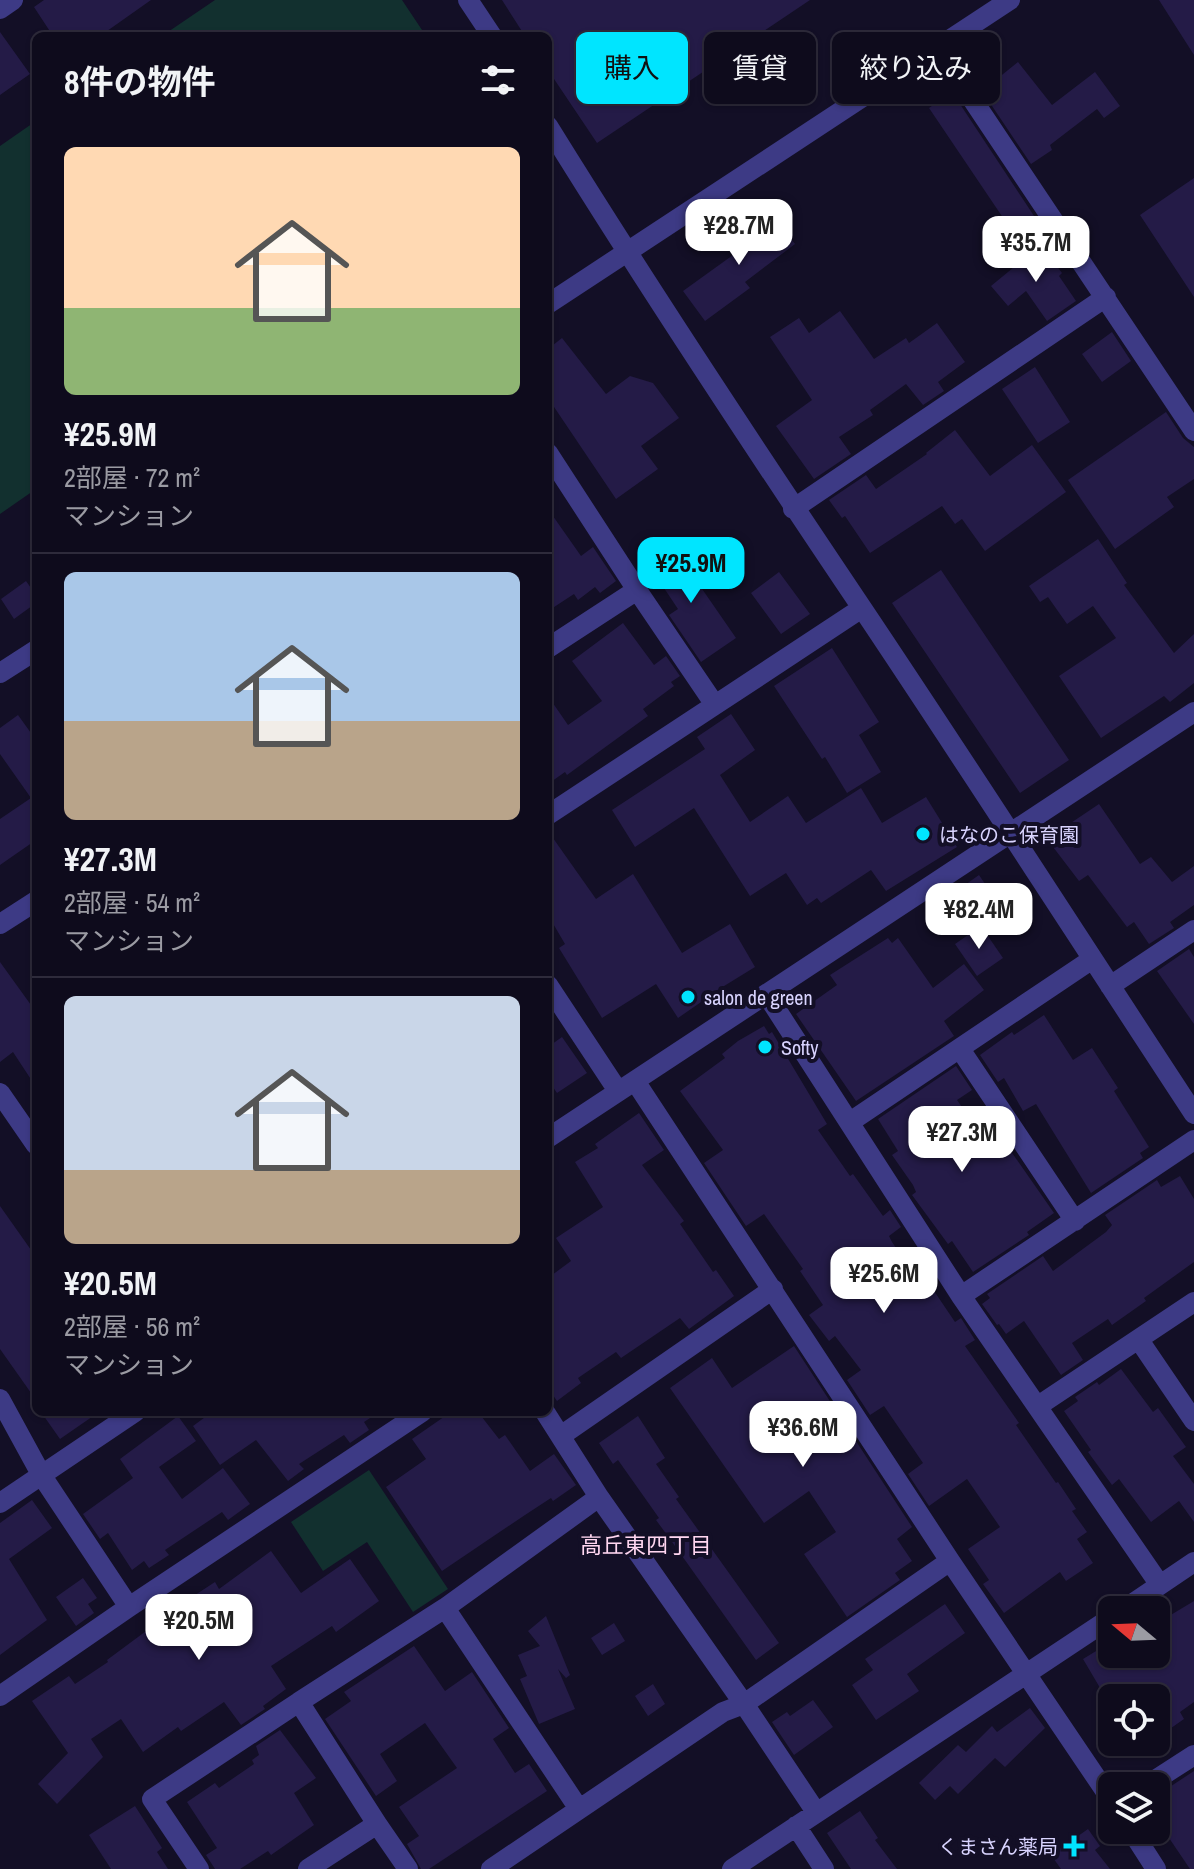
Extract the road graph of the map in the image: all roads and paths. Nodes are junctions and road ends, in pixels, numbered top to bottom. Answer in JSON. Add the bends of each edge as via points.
{"nodes":[{"id":1,"x":13,"y":0,"type":"edge"},
{"id":2,"x":468,"y":0,"type":"edge"},
{"id":3,"x":1010,"y":0,"type":"edge"},
{"id":4,"x":0,"y":9,"type":"edge"},
{"id":5,"x":489,"y":32,"type":"edge"},
{"id":6,"x":962,"y":32,"type":"edge"},
{"id":7,"x":852,"y":104,"type":"edge"},
{"id":8,"x":976,"y":104,"type":"edge"},
{"id":9,"x":552,"y":132,"type":"edge"},
{"id":10,"x":625,"y":251,"type":"junction"},
{"id":11,"x":1106,"y":297,"type":"junction"},
{"id":12,"x":552,"y":301,"type":"edge"},
{"id":13,"x":1194,"y":431,"type":"edge"},
{"id":14,"x":552,"y":459,"type":"edge"},
{"id":15,"x":793,"y":509,"type":"junction"},
{"id":16,"x":637,"y":590,"type":"junction"},
{"id":17,"x":862,"y":608,"type":"junction"},
{"id":18,"x":552,"y":645,"type":"edge"},
{"id":19,"x":32,"y":653,"type":"edge"},
{"id":20,"x":0,"y":673,"type":"edge"},
{"id":21,"x":715,"y":705,"type":"junction"},
{"id":22,"x":1194,"y":712,"type":"edge"},
{"id":23,"x":552,"y":812,"type":"edge"},
{"id":24,"x":1010,"y":834,"type":"junction"},
{"id":25,"x":32,"y":904,"type":"edge"},
{"id":26,"x":0,"y":924,"type":"edge"},
{"id":27,"x":1194,"y":930,"type":"edge"},
{"id":28,"x":1091,"y":960,"type":"junction"},
{"id":29,"x":1110,"y":986,"type":"junction"},
{"id":30,"x":552,"y":990,"type":"edge"},
{"id":31,"x":767,"y":995,"type":"junction"},
{"id":32,"x":960,"y":1049,"type":"junction"},
{"id":33,"x":627,"y":1086,"type":"junction"},
{"id":34,"x":0,"y":1093,"type":"edge"},
{"id":35,"x":1194,"y":1114,"type":"edge"},
{"id":36,"x":6,"y":1116,"type":"edge"},
{"id":37,"x":850,"y":1122,"type":"junction"},
{"id":38,"x":552,"y":1135,"type":"edge"},
{"id":39,"x":1194,"y":1140,"type":"edge"},
{"id":40,"x":32,"y":1141,"type":"edge"},
{"id":41,"x":1075,"y":1221,"type":"junction"},
{"id":42,"x":773,"y":1289,"type":"junction"},
{"id":43,"x":961,"y":1296,"type":"junction"},
{"id":44,"x":1194,"y":1302,"type":"edge"},
{"id":45,"x":1139,"y":1340,"type":"junction"},
{"id":46,"x":0,"y":1399,"type":"edge"},
{"id":47,"x":1038,"y":1406,"type":"junction"},
{"id":48,"x":129,"y":1416,"type":"edge"},
{"id":49,"x":416,"y":1416,"type":"edge"},
{"id":50,"x":548,"y":1416,"type":"edge"},
{"id":51,"x":1194,"y":1421,"type":"edge"},
{"id":52,"x":562,"y":1435,"type":"junction"},
{"id":53,"x":42,"y":1476,"type":"junction"},
{"id":54,"x":599,"y":1497,"type":"junction"},
{"id":55,"x":0,"y":1503,"type":"edge"},
{"id":56,"x":950,"y":1561,"type":"junction"},
{"id":57,"x":1194,"y":1562,"type":"edge"},
{"id":58,"x":1160,"y":1585,"type":"junction"},
{"id":59,"x":1144,"y":1596,"type":"edge"},
{"id":60,"x":129,"y":1607,"type":"junction"},
{"id":61,"x":445,"y":1608,"type":"junction"},
{"id":62,"x":1098,"y":1626,"type":"edge"},
{"id":63,"x":1026,"y":1674,"type":"junction"},
{"id":64,"x":0,"y":1696,"type":"edge"},
{"id":65,"x":299,"y":1702,"type":"junction"},
{"id":66,"x":744,"y":1704,"type":"junction"},
{"id":67,"x":1194,"y":1755,"type":"edge"},
{"id":68,"x":1168,"y":1772,"type":"edge"},
{"id":69,"x":1098,"y":1780,"type":"edge"},
{"id":70,"x":579,"y":1809,"type":"junction"},
{"id":71,"x":816,"y":1812,"type":"junction"},
{"id":72,"x":377,"y":1824,"type":"junction"},
{"id":73,"x":796,"y":1826,"type":"junction"},
{"id":74,"x":1140,"y":1844,"type":"edge"},
{"id":75,"x":199,"y":1869,"type":"edge"},
{"id":76,"x":308,"y":1869,"type":"edge"},
{"id":77,"x":408,"y":1869,"type":"edge"},
{"id":78,"x":491,"y":1869,"type":"edge"},
{"id":79,"x":732,"y":1869,"type":"edge"},
{"id":80,"x":824,"y":1869,"type":"edge"},
{"id":81,"x":1156,"y":1869,"type":"edge"}],
"edges":[{"from":1,"to":4,"type":"street"},
{"from":2,"to":5,"type":"street"},
{"from":3,"to":6,"type":"street"},
{"from":7,"to":10,"type":"street"},
{"from":8,"to":11,"type":"street"},
{"from":9,"to":10,"type":"street"},
{"from":10,"to":12,"type":"street"},
{"from":10,"to":15,"type":"street"},
{"from":11,"to":13,"type":"street"},
{"from":11,"to":15,"type":"street"},
{"from":14,"to":16,"type":"street"},
{"from":15,"to":17,"type":"street"},
{"from":16,"to":18,"type":"street"},
{"from":16,"to":21,"type":"street"},
{"from":17,"to":21,"type":"street"},
{"from":17,"to":24,"type":"street"},
{"from":19,"to":20,"type":"street"},
{"from":21,"to":23,"type":"street"},
{"from":22,"to":24,"type":"street"},
{"from":24,"to":28,"type":"street"},
{"from":24,"to":31,"type":"street"},
{"from":25,"to":26,"type":"street"},
{"from":27,"to":29,"type":"street"},
{"from":28,"to":29,"type":"street"},
{"from":28,"to":32,"type":"street"},
{"from":29,"to":35,"type":"street"},
{"from":30,"to":33,"type":"street"},
{"from":31,"to":33,"type":"street"},
{"from":31,"to":37,"type":"street"},
{"from":32,"to":37,"type":"street"},
{"from":32,"to":41,"type":"street"},
{"from":33,"to":38,"type":"street"},
{"from":33,"to":42,"type":"street"},
{"from":34,"to":36,"type":"street"},
{"from":36,"to":40,"type":"street"},
{"from":37,"to":43,"type":"street"},
{"from":39,"to":41,"type":"street"},
{"from":41,"to":43,"type":"street"},
{"from":42,"to":52,"type":"street"},
{"from":42,"to":56,"type":"street"},
{"from":43,"to":47,"type":"street"},
{"from":44,"to":45,"type":"street"},
{"from":45,"to":47,"type":"street"},
{"from":45,"to":51,"type":"street"},
{"from":46,"to":53,"type":"street"},
{"from":47,"to":58,"type":"street"},
{"from":48,"to":53,"type":"street"},
{"from":49,"to":60,"type":"street"},
{"from":50,"to":52,"type":"street"},
{"from":52,"to":54,"type":"street"},
{"from":53,"to":55,"type":"street"},
{"from":53,"to":60,"type":"street"},
{"from":54,"to":61,"type":"street"},
{"from":54,"to":66,"type":"street"},
{"from":56,"to":63,"type":"street"},
{"from":56,"to":66,"type":"street"},
{"from":57,"to":58,"type":"street"},
{"from":58,"to":59,"type":"street"},
{"from":60,"to":64,"type":"street"},
{"from":61,"to":65,"type":"street"},
{"from":61,"to":70,"type":"street"},
{"from":62,"to":63,"type":"street"},
{"from":63,"to":69,"type":"street"},
{"from":63,"to":71,"type":"street"},
{"from":65,"to":72,"type":"street"},
{"from":65,"to":75,"type":"street","via":[[152,1799]]},
{"from":66,"to":70,"type":"street","via":[[723,1712]]},
{"from":66,"to":71,"type":"street"},
{"from":67,"to":68,"type":"street"},
{"from":70,"to":78,"type":"street"},
{"from":71,"to":73,"type":"street"},
{"from":72,"to":76,"type":"street"},
{"from":72,"to":77,"type":"street"},
{"from":73,"to":79,"type":"street"},
{"from":73,"to":80,"type":"street"},
{"from":74,"to":81,"type":"street"}]}
